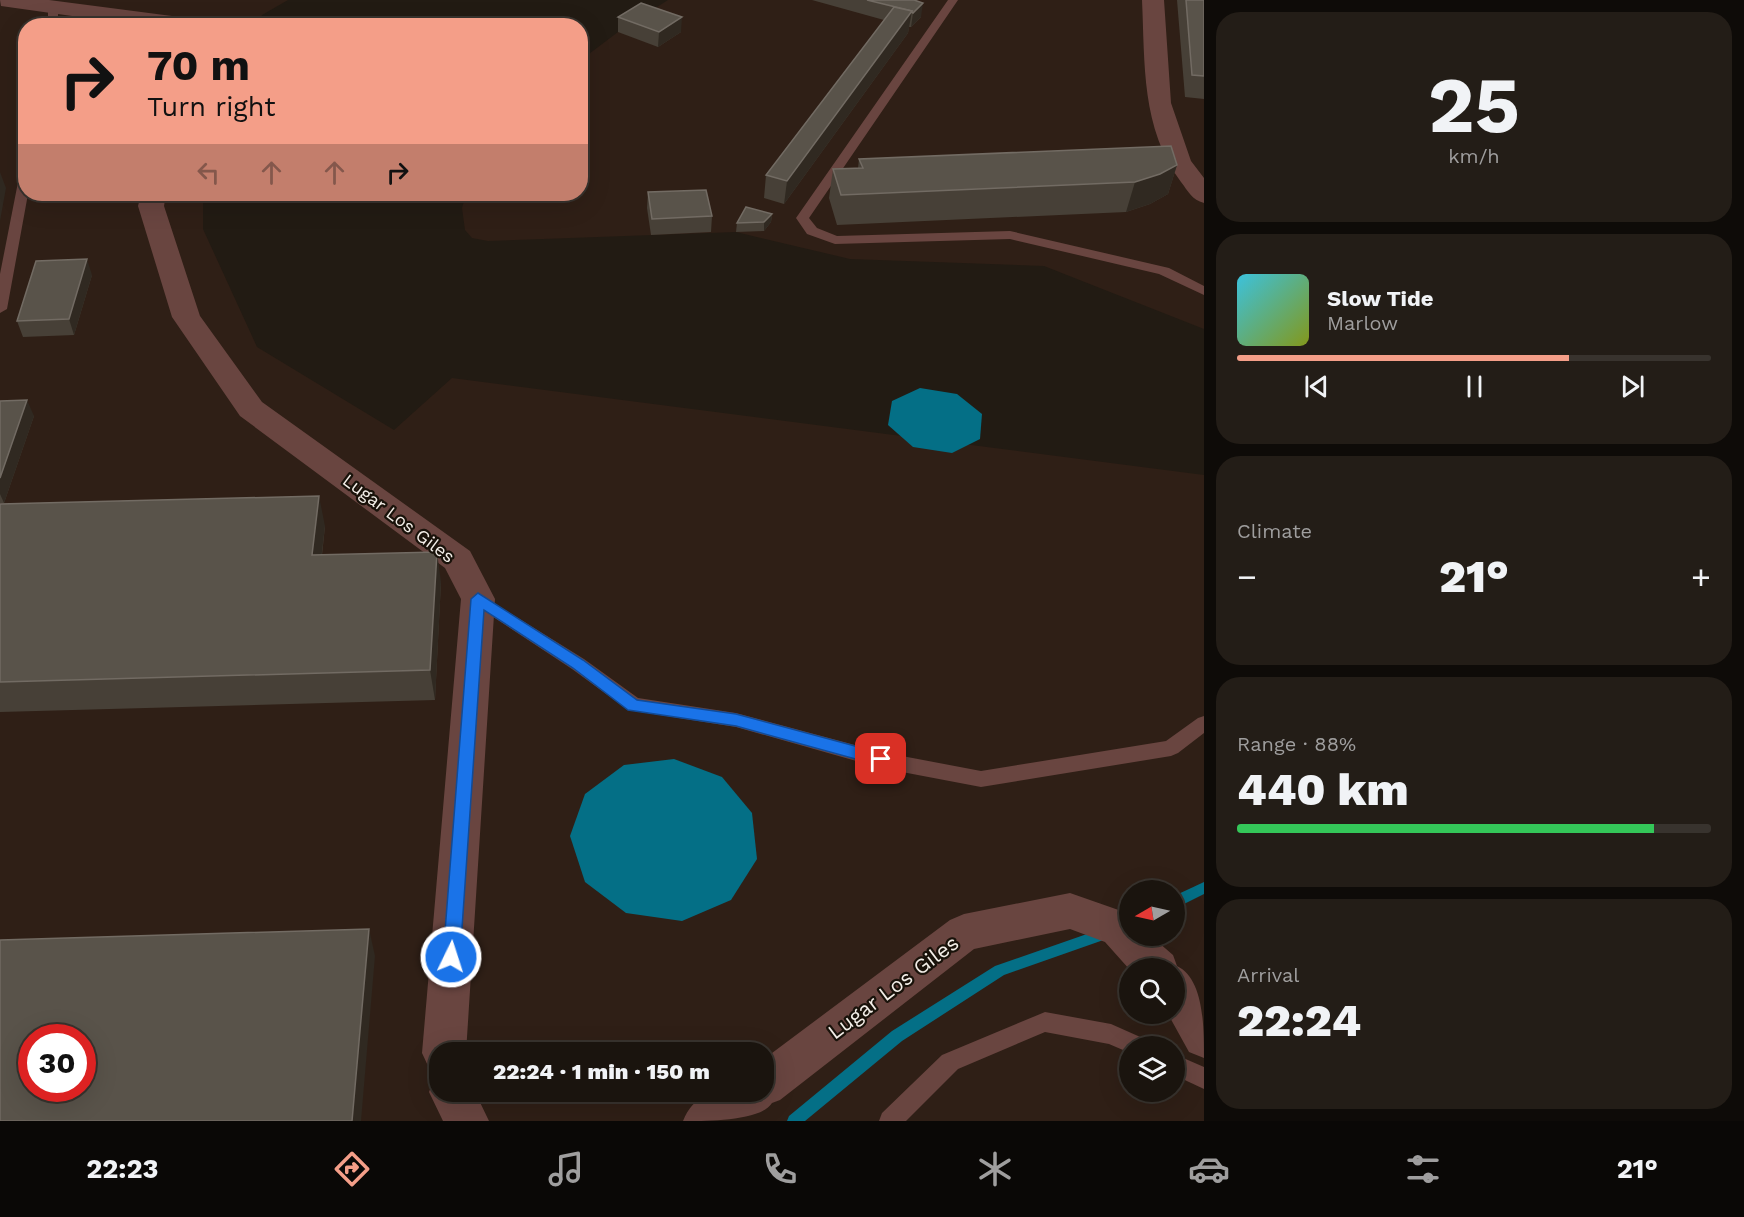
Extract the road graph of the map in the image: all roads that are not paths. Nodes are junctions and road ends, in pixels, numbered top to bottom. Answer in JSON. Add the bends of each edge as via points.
{"nodes":[{"id":1,"x":1,"y":0,"type":"edge"},
{"id":2,"x":953,"y":0,"type":"edge"},
{"id":3,"x":1153,"y":0,"type":"edge"},
{"id":4,"x":53,"y":16,"type":"edge"},
{"id":5,"x":81,"y":18,"type":"edge"},
{"id":6,"x":1204,"y":195,"type":"edge"},
{"id":7,"x":20,"y":201,"type":"edge"},
{"id":8,"x":152,"y":201,"type":"edge"},
{"id":9,"x":1204,"y":291,"type":"edge"},
{"id":10,"x":0,"y":309,"type":"edge"},
{"id":11,"x":478,"y":599,"type":"junction"},
{"id":12,"x":1204,"y":723,"type":"edge"},
{"id":13,"x":1146,"y":958,"type":"edge"},
{"id":14,"x":1185,"y":1003,"type":"edge"},
{"id":15,"x":1204,"y":1037,"type":"edge"},
{"id":16,"x":1119,"y":1038,"type":"edge"},
{"id":17,"x":445,"y":1042,"type":"edge"},
{"id":18,"x":1185,"y":1069,"type":"edge"},
{"id":19,"x":774,"y":1077,"type":"edge"},
{"id":20,"x":1204,"y":1078,"type":"edge"},
{"id":21,"x":457,"y":1102,"type":"edge"},
{"id":22,"x":738,"y":1102,"type":"edge"},
{"id":23,"x":467,"y":1121,"type":"edge"},
{"id":24,"x":705,"y":1121,"type":"edge"},
{"id":25,"x":890,"y":1121,"type":"edge"}],
"edges":[{"from":1,"to":4,"type":"street"},
{"from":2,"to":9,"type":"lane","via":[[802,218],[812,231],[835,240],[1010,235],[1164,272]]},
{"from":3,"to":6,"type":"street","via":[[1159,103],[1179,162]]},
{"from":4,"to":5,"type":"street"},
{"from":7,"to":10,"type":"lane"},
{"from":8,"to":11,"type":"street","name":"Lugar Los Giles","via":[[186,317],[251,409],[458,560]]},
{"from":11,"to":12,"type":"lane","via":[[634,705],[736,720],[881,759],[981,779],[1171,748]]},
{"from":11,"to":17,"type":"street"},
{"from":13,"to":19,"type":"street","name":"Lugar Los Giles","via":[[1119,929],[1070,911],[964,933]]},
{"from":14,"to":15,"type":"street"},
{"from":16,"to":25,"type":"lane","via":[[1045,1022],[950,1062]]},
{"from":18,"to":20,"type":"lane"},
{"from":21,"to":23,"type":"street"},
{"from":22,"to":24,"type":"street"}]}
